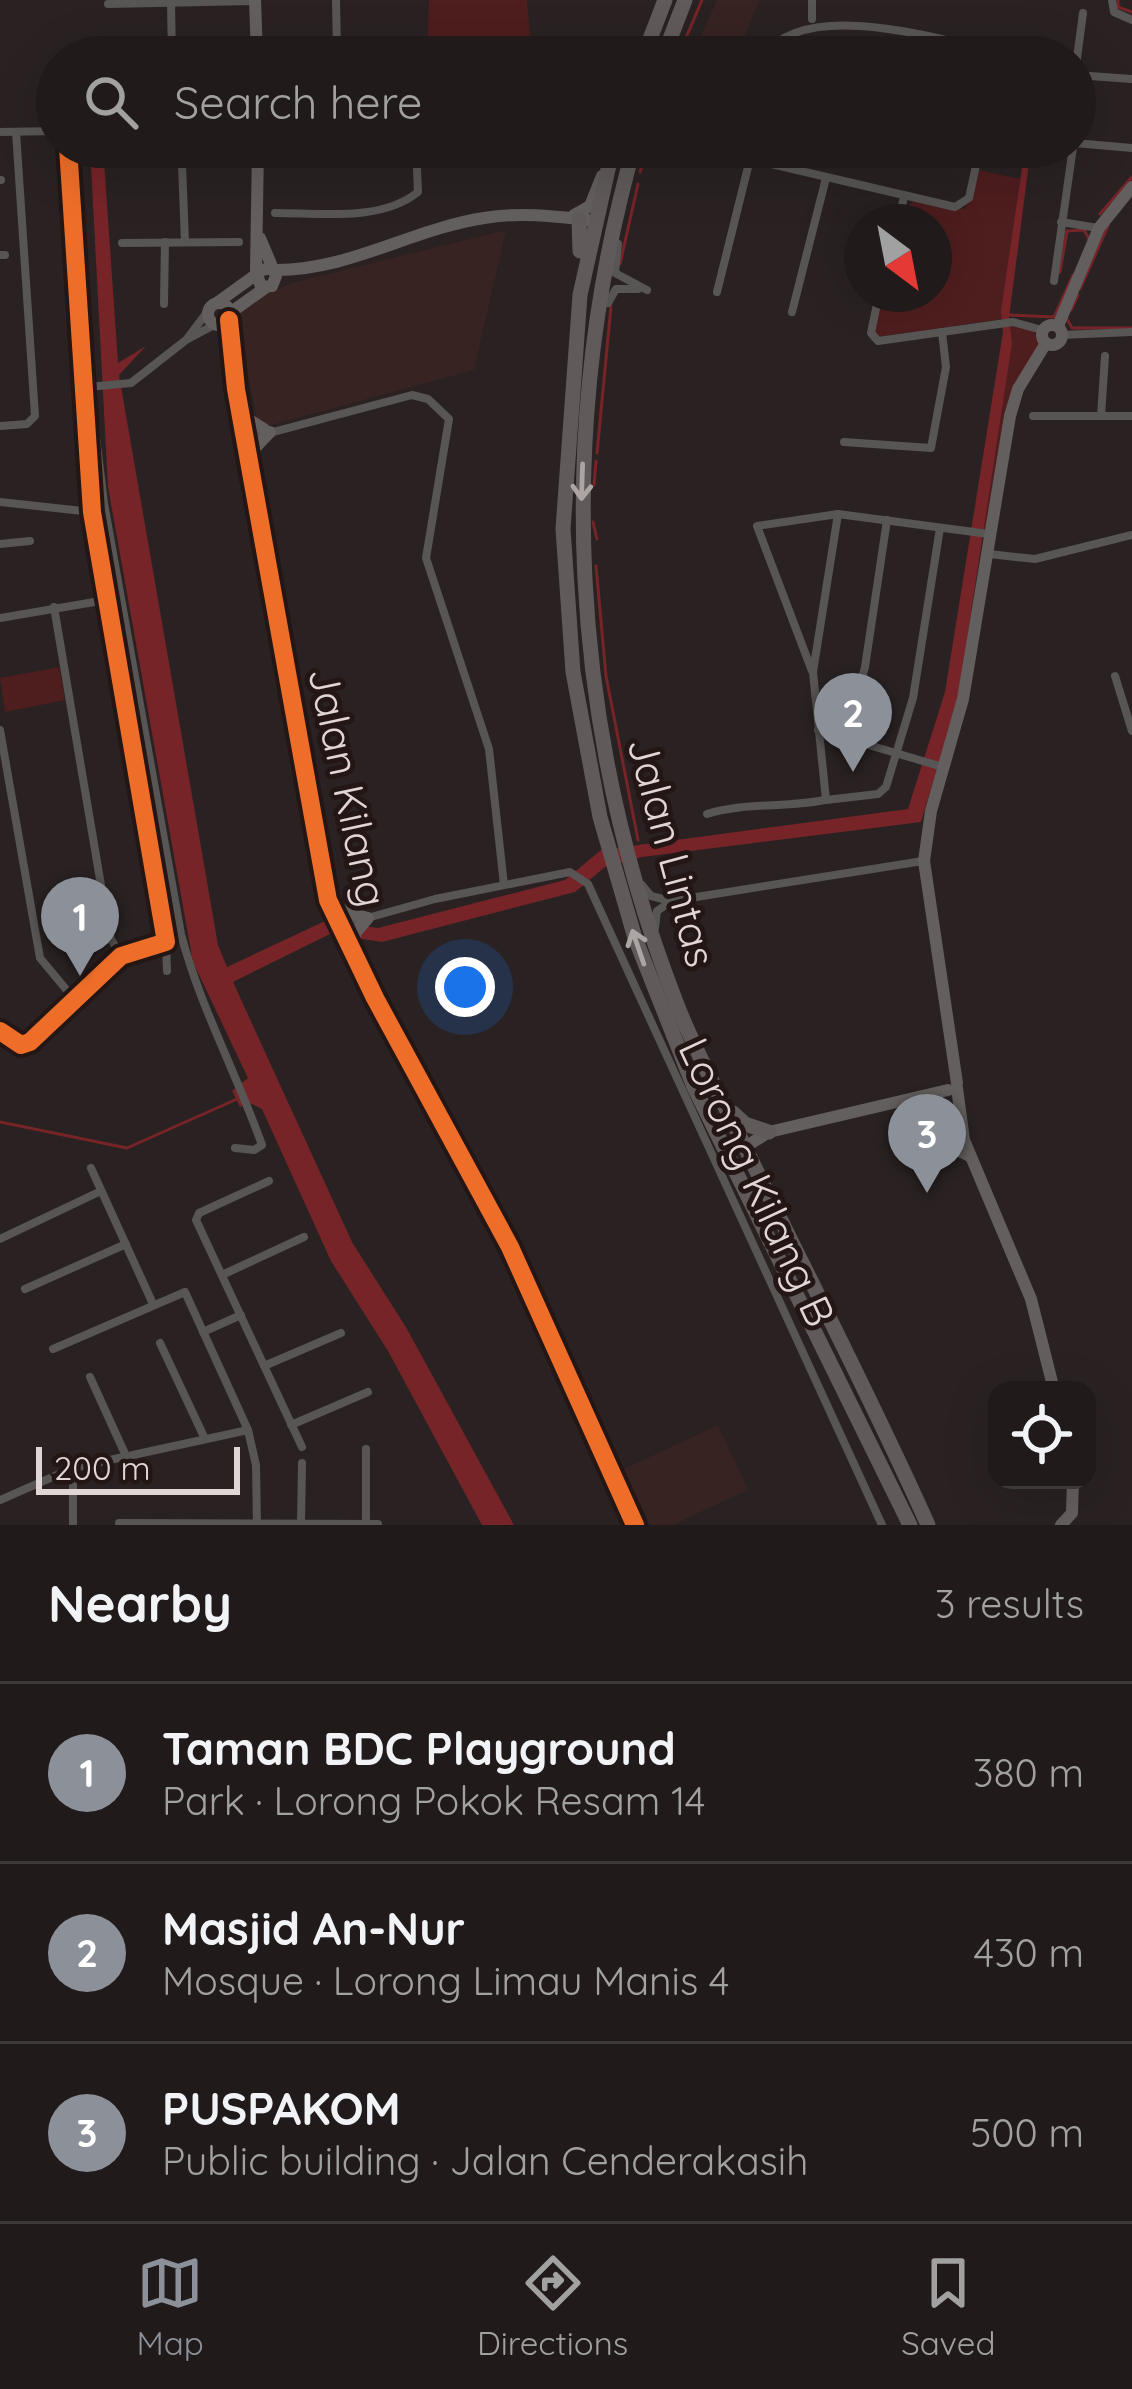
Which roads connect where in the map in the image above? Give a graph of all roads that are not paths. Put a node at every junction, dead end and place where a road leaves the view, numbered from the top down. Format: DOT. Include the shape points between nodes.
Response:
graph roads {
  1 [pos="336,0"];
  2 [pos="665,0"];
  3 [pos="685,0"];
  4 [pos="812,0"];
  5 [pos="1112,0"];
  6 [pos="255,1"];
  7 [pos="171,3"];
  8 [pos="108,4"];
  9 [pos="1083,13"];
  10 [pos="812,19"];
  11 [pos="1132,20"];
  12 [pos="172,36"];
  13 [pos="256,36"];
  14 [pos="337,36"];
  15 [pos="652,36"];
  16 [pos="671,36"];
  17 [pos="778,36"];
  18 [pos="928,36"];
  19 [pos="1080,36"];
  20 [pos="1096,76"];
  21 [pos="1132,79"];
  22 [pos="0,132"];
  23 [pos="16,132"];
  24 [pos="36,132"];
  25 [pos="1096,145"];
  26 [pos="1132,148"];
  27 [pos="69,168"];
  28 [pos="182,168"];
  29 [pos="258,168"];
  30 [pos="417,168"];
  31 [pos="606,168"];
  32 [pos="624,168"];
  33 [pos="626,168"];
  34 [pos="748,168"];
  35 [pos="786,168"];
  36 [pos="975,168"];
  37 [pos="1070,168"];
  38 [pos="605,171"];
  39 [pos="826,178"];
  40 [pos="1132,187"];
  41 [pos="904,197"];
  42 [pos="902,204"];
  43 [pos="442,210"];
  44 [pos="274,213"];
  45 [pos="616,214"];
  46 [pos="481,218"];
  47 [pos="581,218"];
  48 [pos="1061,222"];
  49 [pos="1099,228"];
  50 [pos="165,242"];
  51 [pos="185,242"];
  52 [pos="239,242"];
  53 [pos="122,243"];
  54 [pos="266,276"];
  55 [pos="1054,280"];
  56 [pos="601,282"];
  57 [pos="647,290"];
  58 [pos="717,292"];
  59 [pos="164,304"];
  60 [pos="213,307"];
  61 [pos="792,312"];
  62 [pos="875,312"];
  63 [pos="223,321"];
  64 [pos="1060,330"];
  65 [pos="942,332"];
  66 [pos="1132,332"];
  67 [pos="1044,337"];
  68 [pos="186,340"];
  69 [pos="591,350"];
  70 [pos="1105,356"];
  71 [pos="85,387"];
  72 [pos="240,414"];
  73 [pos="1034,416"];
  74 [pos="1100,416"];
  75 [pos="1132,416"];
  76 [pos="0,427"];
  77 [pos="267,430"];
  78 [pos="566,436"];
  79 [pos="247,442"];
  80 [pos="844,442"];
  81 [pos="0,502"];
  82 [pos="92,512"];
  83 [pos="838,514"];
  84 [pos="887,520"];
  85 [pos="940,528"];
  86 [pos="986,534"];
  87 [pos="1132,535"];
  88 [pos="30,541"];
  89 [pos="0,544"];
  90 [pos="988,554"];
  91 [pos="106,600"];
  92 [pos="54,608"];
  93 [pos="0,618"];
  94 [pos="813,672"];
  95 [pos="1114,676"];
  96 [pos="0,730"];
  97 [pos="818,730"];
  98 [pos="1132,731"];
  99 [pos="845,738"];
  100 [pos="896,753"];
  101 [pos="940,766"];
  102 [pos="826,800"];
  103 [pos="707,814"];
  104 [pos="924,861"];
  105 [pos="631,862"];
  106 [pos="899,868"];
  107 [pos="927,881"];
  108 [pos="504,885"];
  109 [pos="328,900"];
  110 [pos="671,902"];
  111 [pos="368,918"];
  112 [pos="339,926"];
  113 [pos="654,937"];
  114 [pos="166,942"];
  115 [pos="351,952"];
  116 [pos="121,956"];
  117 [pos="167,971"];
  118 [pos="75,1000"];
  119 [pos="0,1031"];
  120 [pos="693,1042"];
  121 [pos="951,1086"];
  122 [pos="694,1087"];
  123 [pos="723,1102"];
  124 [pos="769,1132"];
  125 [pos="745,1147"];
  126 [pos="235,1148"];
  127 [pos="91,1168"];
  128 [pos="736,1169"];
  129 [pos="269,1180"];
  130 [pos="101,1191"];
  131 [pos="304,1237"];
  132 [pos="0,1238"];
  133 [pos="126,1244"];
  134 [pos="222,1275"];
  135 [pos="25,1289"];
  136 [pos="818,1296"];
  137 [pos="153,1304"];
  138 [pos="809,1313"];
  139 [pos="241,1315"];
  140 [pos="203,1332"];
  141 [pos="340,1333"];
  142 [pos="160,1343"];
  143 [pos="53,1349"];
  144 [pos="264,1366"];
  145 [pos="90,1377"];
  146 [pos="1052,1381"];
  147 [pos="368,1392"];
  148 [pos="292,1425"];
  149 [pos="248,1430"];
  150 [pos="205,1439"];
  151 [pos="302,1447"];
  152 [pos="366,1449"];
  153 [pos="126,1456"];
  154 [pos="302,1463"];
  155 [pos="74,1468"];
  156 [pos="1072,1489"];
  157 [pos="0,1500"];
  158 [pos="923,1522"];
  159 [pos="119,1523"];
  160 [pos="1066,1523"];
  161 [pos="257,1524"];
  162 [pos="302,1524"];
  163 [pos="366,1524"];
  164 [pos="378,1524"];
  165 [pos="73,1525"];
  166 [pos="635,1525"];
  167 [pos="882,1525"];
  1 -- 14 [label="street"];
  2 -- 15 [label="highway"];
  3 -- 16 [label="highway"];
  4 -- 10 [label="street"];
  5 -- 11 [label="street" via="1114,12"];
  6 -- 7 [label="street"];
  6 -- 13 [label="street"];
  7 -- 8 [label="street"];
  7 -- 12 [label="street"];
  9 -- 19 [label="street"];
  10 -- 17 [label="street"];
  10 -- 18 [label="street" via="835,14"];
  20 -- 21 [label="street"];
  22 -- 23 [label="street"];
  23 -- 24 [label="street"];
  23 -- 76 [label="street" via="35,416"];
  25 -- 26 [label="street"];
  27 -- 71 [label="street"];
  28 -- 51 [label="street"];
  29 -- 54 [label="street"];
  30 -- 44 [label="street" via="418,192 404,202 348,213"];
  31 -- 38 [label="highway"];
  32 -- 47 [label="highway" via="609,218"];
  33 -- 45 [label="highway, Jalan Lintas"];
  34 -- 58 [label="street"];
  35 -- 39 [label="street"];
  36 -- 41 [label="street" via="969,198 956,207"];
  37 -- 48 [label="street"];
  38 -- 47 [label="highway"];
  38 -- 47 [label="street"];
  39 -- 41 [label="street"];
  39 -- 61 [label="street"];
  40 -- 49 [label="street"];
  41 -- 42 [label="street"];
  43 -- 46 [label="street" via="448,220"];
  45 -- 56 [label="highway, Jalan Lintas"];
  45 -- 57 [label="street" via="615,274"];
  46 -- 47 [label="street"];
  46 -- 54 [label="street"];
  47 -- 78 [label="highway, Jalan Lintas"];
  48 -- 49 [label="street"];
  48 -- 55 [label="street"];
  49 -- 64 [label="street"];
  50 -- 51 [label="street"];
  50 -- 53 [label="street"];
  50 -- 59 [label="street"];
  51 -- 52 [label="street"];
  54 -- 60 [label="street"];
  54 -- 63 [label="street"];
  56 -- 69 [label="highway, Jalan Lintas"];
  56 -- 69 [label="street" via="638,289 612,291"];
  56 -- 78 [label="highway" via="588,294"];
  60 -- 63 [label="street"];
  60 -- 63 [label="street"];
  60 -- 68 [label="street"];
  62 -- 65 [label="street" via="874,340"];
  63 -- 68 [label="street"];
  63 -- 72 [label="street, Jalan Kilang"];
  64 -- 66 [label="street"];
  64 -- 67 [label="street"];
  65 -- 67 [label="street" via="1013,322"];
  65 -- 80 [label="street" via="946,367 931,448"];
  67 -- 86 [label="street" via="1013,401"];
  68 -- 71 [label="street" via="124,385"];
  69 -- 105 [label="highway, Jalan Lintas, one-way" via="581,567 598,712"];
  70 -- 74 [label="street"];
  71 -- 82 [label="street"];
  71 -- 126 [label="street" via="181,934 261,1148"];
  72 -- 77 [label="street"];
  72 -- 79 [label="street, Jalan Kilang"];
  73 -- 74 [label="street"];
  74 -- 75 [label="street"];
  77 -- 79 [label="street"];
  77 -- 79 [label="street"];
  77 -- 108 [label="street" via="418,395 442,410 450,431 426,558 489,749"];
  122 -- 78 [label="highway, Jalan Lintas, one-way" via="635,938 581,725 563,529"];
  79 -- 109 [label="street, Jalan Kilang"];
  81 -- 82 [label="street"];
  82 -- 91 [label="street"];
  83 -- 84 [label="street"];
  83 -- 94 [label="street"];
  83 -- 94 [label="street" via="758,526"];
  84 -- 85 [label="street"];
  84 -- 99 [label="street" via="871,636"];
  85 -- 86 [label="street"];
  85 -- 100 [label="street" via="913,698"];
  86 -- 90 [label="street"];
  87 -- 90 [label="street" via="1035,559"];
  88 -- 89 [label="street"];
  90 -- 101 [label="street" via="962,699"];
  91 -- 92 [label="street"];
  91 -- 114 [label="street"];
  92 -- 93 [label="street"];
  92 -- 116 [label="street" via="111,940"];
  94 -- 97 [label="street"];
  95 -- 98 [label="street"];
  96 -- 118 [label="street" via="40,958"];
  97 -- 99 [label="street"];
  97 -- 102 [label="street"];
  99 -- 100 [label="street"];
  100 -- 101 [label="street"];
  100 -- 102 [label="street" via="883,791"];
  101 -- 104 [label="street"];
  102 -- 103 [label="street"];
  104 -- 106 [label="street"];
  104 -- 107 [label="street"];
  105 -- 110 [label="street" via="649,894"];
  105 -- 113 [label="highway, Jalan Lintas"];
  106 -- 107 [label="street"];
  106 -- 110 [label="street"];
  107 -- 121 [label="street"];
  108 -- 111 [label="street"];
  108 -- 167 [label="street, Lorong Kilang B" via="570,872 589,884"];
  109 -- 111 [label="street"];
  109 -- 112 [label="street, Jalan Kilang"];
  110 -- 113 [label="street" via="657,911"];
  111 -- 112 [label="street"];
  111 -- 115 [label="street"];
  112 -- 115 [label="street, Jalan Kilang"];
  113 -- 120 [label="highway, Jalan Lintas"];
  114 -- 116 [label="street"];
  114 -- 117 [label="street"];
  115 -- 166 [label="street, Jalan Kilang" via="510,1247"];
  116 -- 118 [label="street"];
  118 -- 119 [label="street" via="21,1045"];
  120 -- 122 [label="highway" via="700,1076"];
  120 -- 123 [label="highway, Jalan Lintas"];
  121 -- 124 [label="street"];
  121 -- 146 [label="street" via="960,1123 949,1146 970,1156 1031,1299"];
  122 -- 128 [label="highway, Jalan Lintas"];
  123 -- 124 [label="highway" via="745,1124"];
  123 -- 125 [label="highway, Jalan Lintas"];
  124 -- 125 [label="street"];
  125 -- 128 [label="highway"];
  125 -- 136 [label="highway, Jalan Lintas"];
  127 -- 130 [label="street"];
  128 -- 138 [label="highway, Jalan Lintas"];
  129 -- 134 [label="street" via="197,1217"];
  130 -- 132 [label="street"];
  130 -- 133 [label="street"];
  131 -- 134 [label="street"];
  133 -- 135 [label="street"];
  133 -- 137 [label="street"];
  134 -- 139 [label="street"];
  136 -- 138 [label="highway"];
  136 -- 158 [label="highway, Jalan Lintas" via="832,1302"];
  137 -- 140 [label="street" via="182,1290"];
  137 -- 143 [label="street"];
  138 -- 158 [label="highway, Jalan Lintas"];
  139 -- 140 [label="street"];
  139 -- 144 [label="street"];
  140 -- 149 [label="street"];
  141 -- 144 [label="street"];
  142 -- 150 [label="street"];
  144 -- 148 [label="street"];
  145 -- 153 [label="street"];
  147 -- 148 [label="street"];
  148 -- 151 [label="street"];
  149 -- 150 [label="street"];
  149 -- 161 [label="street"];
  150 -- 153 [label="street"];
  152 -- 163 [label="street"];
  153 -- 155 [label="street"];
  154 -- 162 [label="street"];
  155 -- 157 [label="street"];
  155 -- 165 [label="street"];
  156 -- 160 [label="street"];
  159 -- 161 [label="street"];
  161 -- 162 [label="street"];
  162 -- 163 [label="street"];
  163 -- 164 [label="street"];
}
